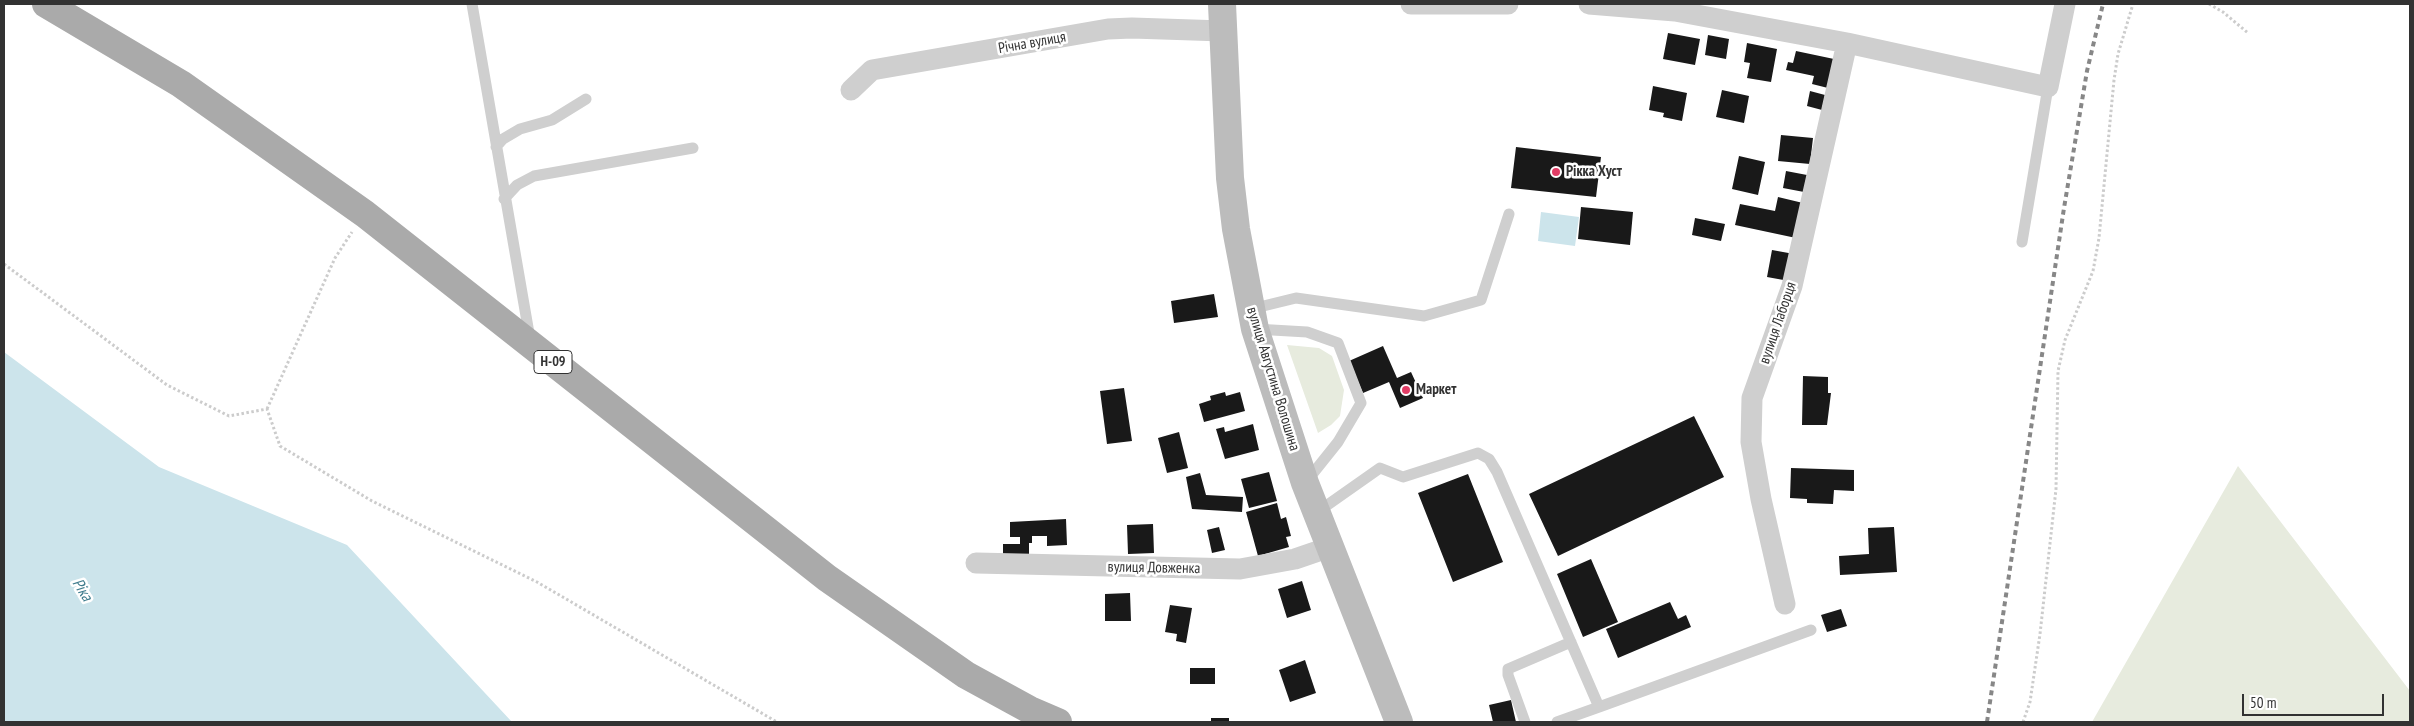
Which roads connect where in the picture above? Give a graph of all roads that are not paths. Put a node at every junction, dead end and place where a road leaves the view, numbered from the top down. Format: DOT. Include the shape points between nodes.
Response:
graph roads {
  1 [pos="46,4"];
  2 [pos="472,4"];
  3 [pos="1222,4"];
  4 [pos="1411,4"];
  5 [pos="1508,4"];
  6 [pos="1590,4"];
  7 [pos="2065,4"];
  8 [pos="1223,31"];
  9 [pos="1847,42"];
  10 [pos="2048,87"];
  11 [pos="851,90"];
  12 [pos="586,99"];
  13 [pos="496,147"];
  14 [pos="693,148"];
  15 [pos="504,199"];
  16 [pos="1509,214"];
  17 [pos="2022,242"];
  18 [pos="1253,319"];
  19 [pos="531,346"];
  20 [pos="1305,483"];
  21 [pos="1316,513"];
  22 [pos="1330,547"];
  23 [pos="976,563"];
  24 [pos="1784,604"];
  25 [pos="1811,630"];
  26 [pos="1571,642"];
  27 [pos="1599,707"];
  28 [pos="1394,717"];
  29 [pos="1058,722"];
  30 [pos="1525,722"];
  31 [pos="1557,722"];
  1 -- 19 [label="main road, Н-09" via="181,84 365,214"];
  2 -- 13 [label="lane"];
  3 -- 8 [label="main road, вулиця Августина Волошина"];
  4 -- 5 [label="street"];
  6 -- 9 [label="street" via="1675,11"];
  7 -- 10 [label="street"];
  8 -- 11 [label="street, Річна вулиця" via="1108,30 872,70"];
  8 -- 18 [label="main road, вулиця Августина Волошина" via="1230,178"];
  9 -- 10 [label="street"];
  9 -- 24 [label="street, вулиця Лаборця" via="1792,286 1752,398 1752,442"];
  10 -- 17 [label="lane"];
  12 -- 13 [label="lane" via="552,120 520,129"];
  13 -- 15 [label="lane"];
  14 -- 15 [label="lane" via="534,176 517,185"];
  15 -- 19 [label="lane"];
  16 -- 18 [label="lane" via="1481,300 1424,316 1296,298"];
  18 -- 20 [label="main road, вулиця Августина Волошина"];
  18 -- 20 [label="lane" via="1338,343 1362,403 1338,442"];
  19 -- 29 [label="main road, Н-09" via="826,578 966,674"];
  20 -- 21 [label="main road, вулиця Августина Волошина"];
  21 -- 22 [label="main road, вулиця Августина Волошина"];
  21 -- 26 [label="lane" via="1380,468 1403,477 1478,453 1488,459 1497,472"];
  22 -- 23 [label="street, вулиця Довженка" via="1295,559 1240,569"];
  22 -- 28 [label="main road, вулиця Августина Волошина"];
  25 -- 27 [label="lane"];
  26 -- 27 [label="lane"];
  26 -- 30 [label="lane" via="1508,669"];
  27 -- 31 [label="lane"];
}
